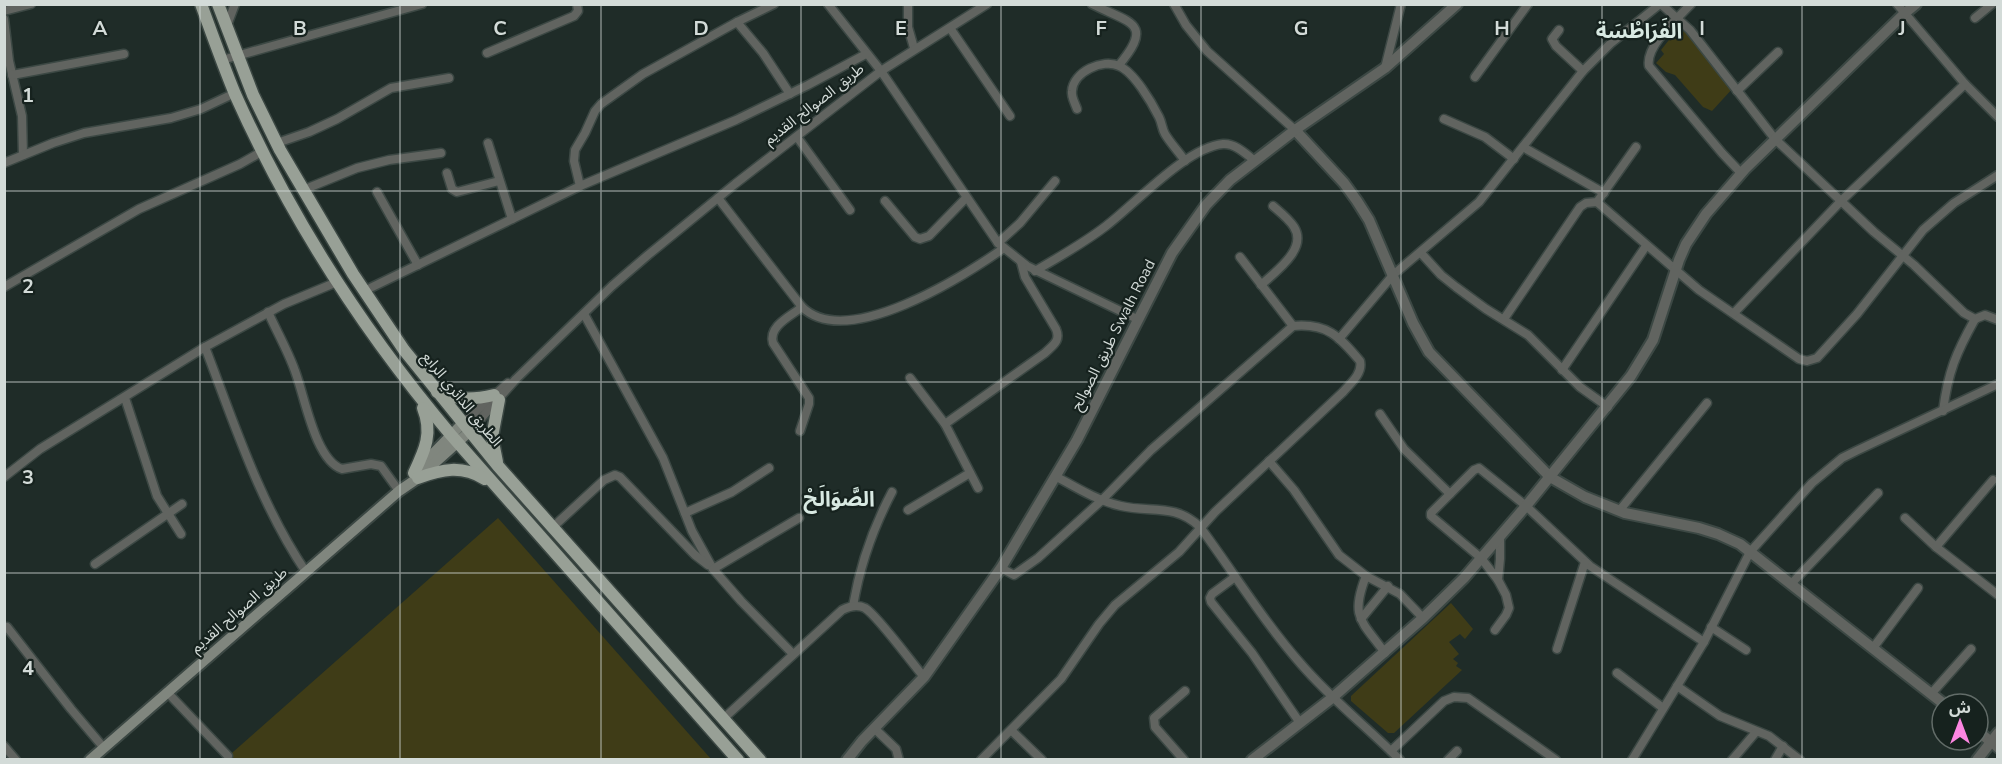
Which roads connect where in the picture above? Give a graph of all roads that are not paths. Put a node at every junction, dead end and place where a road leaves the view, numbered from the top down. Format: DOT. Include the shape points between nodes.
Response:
graph roads {
  1 [pos="32,4"];
  2 [pos="201,4"];
  3 [pos="218,4"];
  4 [pos="235,4"];
  5 [pos="422,4"];
  6 [pos="577,4"];
  7 [pos="774,4"];
  8 [pos="828,4"];
  9 [pos="908,4"];
  10 [pos="987,4"];
  11 [pos="1092,4"];
  12 [pos="1174,4"];
  13 [pos="1401,4"];
  14 [pos="1457,4"];
  15 [pos="1528,4"];
  16 [pos="1660,4"];
  17 [pos="1691,4"];
  18 [pos="1916,4"];
  19 [pos="1992,4"];
  20 [pos="1901,9"];
  21 [pos="4,11"];
  22 [pos="1974,18"];
  23 [pos="4,19"];
  24 [pos="1678,19"];
  25 [pos="737,22"];
  26 [pos="226,28"];
  27 [pos="950,28"];
  28 [pos="1559,30"];
  29 [pos="5,41"];
  30 [pos="914,48"];
  31 [pos="1778,52"];
  32 [pos="488,53"];
  33 [pos="124,54"];
  34 [pos="866,54"];
  35 [pos="237,56"];
  36 [pos="222,60"];
  37 [pos="1119,65"];
  38 [pos="1385,68"];
  39 [pos="881,71"];
  40 [pos="1583,71"];
  41 [pos="12,75"];
  42 [pos="1475,77"];
  43 [pos="449,78"];
  44 [pos="1965,84"];
  45 [pos="1737,91"];
  46 [pos="235,93"];
  47 [pos="790,94"];
  48 [pos="1077,109"];
  49 [pos="1010,116"];
  50 [pos="1998,117"];
  51 [pos="1444,118"];
  52 [pos="1295,130"];
  53 [pos="797,137"];
  54 [pos="1775,139"];
  55 [pos="277,143"];
  56 [pos="488,143"];
  57 [pos="1523,147"];
  58 [pos="1636,147"];
  59 [pos="263,151"];
  60 [pos="441,153"];
  61 [pos="23,155"];
  62 [pos="1514,159"];
  63 [pos="1185,161"];
  64 [pos="1255,161"];
  65 [pos="4,163"];
  66 [pos="447,173"];
  67 [pos="1742,173"];
  68 [pos="1998,175"];
  69 [pos="499,181"];
  70 [pos="1055,181"];
  71 [pos="580,186"];
  72 [pos="303,190"];
  73 [pos="377,192"];
  74 [pos="1604,192"];
  75 [pos="718,198"];
  76 [pos="966,198"];
  77 [pos="885,201"];
  78 [pos="1841,201"];
  79 [pos="1597,202"];
  80 [pos="1273,206"];
  81 [pos="850,210"];
  82 [pos="513,219"];
  83 [pos="1001,246"];
  84 [pos="1646,246"];
  85 [pos="1421,253"];
  86 [pos="1902,255"];
  87 [pos="1240,258"];
  88 [pos="1020,262"];
  89 [pos="418,266"];
  90 [pos="1674,270"];
  91 [pos="1035,271"];
  92 [pos="1393,275"];
  93 [pos="336,282"];
  94 [pos="1261,285"];
  95 [pos="4,286"];
  96 [pos="364,291"];
  97 [pos="802,307"];
  98 [pos="268,312"];
  99 [pos="1734,313"];
  100 [pos="584,314"];
  101 [pos="1137,319"];
  102 [pos="1504,319"];
  103 [pos="1975,319"];
  104 [pos="1998,320"];
  105 [pos="1293,326"];
  106 [pos="1339,339"];
  107 [pos="205,347"];
  108 [pos="1562,370"];
  109 [pos="910,378"];
  110 [pos="1998,384"];
  111 [pos="435,391"];
  112 [pos="417,395"];
  113 [pos="125,398"];
  114 [pos="496,398"];
  115 [pos="1707,403"];
  116 [pos="1608,407"];
  117 [pos="1943,411"];
  118 [pos="1380,414"];
  119 [pos="945,424"];
  120 [pos="465,428"];
  121 [pos="800,431"];
  122 [pos="454,439"];
  123 [pos="1269,461"];
  124 [pos="498,466"];
  125 [pos="769,468"];
  126 [pos="970,473"];
  127 [pos="4,477"];
  128 [pos="1057,477"];
  129 [pos="1550,477"];
  130 [pos="413,478"];
  131 [pos="1993,480"];
  132 [pos="493,484"];
  133 [pos="978,488"];
  134 [pos="399,491"];
  135 [pos="892,492"];
  136 [pos="1878,493"];
  137 [pos="1450,494"];
  138 [pos="1102,500"];
  139 [pos="183,504"];
  140 [pos="1526,506"];
  141 [pos="908,510"];
  142 [pos="1619,511"];
  143 [pos="685,513"];
  144 [pos="167,514"];
  145 [pos="799,518"];
  146 [pos="1905,518"];
  147 [pos="553,527"];
  148 [pos="1200,527"];
  149 [pos="181,534"];
  150 [pos="1500,537"];
  151 [pos="1936,547"];
  152 [pos="1749,552"];
  153 [pos="1481,558"];
  154 [pos="1585,562"];
  155 [pos="95,564"];
  156 [pos="1001,568"];
  157 [pos="713,569"];
  158 [pos="306,572"];
  159 [pos="1366,576"];
  160 [pos="1235,577"];
  161 [pos="1498,580"];
  162 [pos="1791,584"];
  163 [pos="1388,586"];
  164 [pos="1918,588"];
  165 [pos="1998,595"];
  166 [pos="853,606"];
  167 [pos="1423,618"];
  168 [pos="1361,619"];
  169 [pos="7,627"];
  170 [pos="1712,627"];
  171 [pos="1495,630"];
  172 [pos="1704,642"];
  173 [pos="1873,648"];
  174 [pos="1557,649"];
  175 [pos="1971,649"];
  176 [pos="1746,650"];
  177 [pos="1385,653"];
  178 [pos="793,654"];
  179 [pos="1617,673"];
  180 [pos="924,677"];
  181 [pos="1677,686"];
  182 [pos="1185,691"];
  183 [pos="167,692"];
  184 [pos="1933,692"];
  185 [pos="1930,693"];
  186 [pos="1332,699"];
  187 [pos="1663,708"];
  188 [pos="723,719"];
  189 [pos="1300,723"];
  190 [pos="874,728"];
  191 [pos="1012,731"];
  192 [pos="1756,732"];
  193 [pos="862,741"];
  194 [pos="1995,741"];
  195 [pos="4,746"];
  196 [pos="1783,746"];
  197 [pos="104,748"];
  198 [pos="1391,751"];
  199 [pos="1457,751"];
  200 [pos="228,756"];
  201 [pos="16,759"];
  202 [pos="90,759"];
  203 [pos="738,759"];
  204 [pos="760,759"];
  205 [pos="838,759"];
  206 [pos="847,759"];
  207 [pos="899,759"];
  208 [pos="981,759"];
  209 [pos="1042,759"];
  210 [pos="1184,759"];
  211 [pos="1252,759"];
  212 [pos="1400,759"];
  213 [pos="1449,759"];
  214 [pos="1556,759"];
  215 [pos="1632,759"];
  216 [pos="1732,759"];
  217 [pos="1775,759"];
  218 [pos="1800,759"];
  219 [pos="1977,759"];
  1 -- 21 [label="street"];
  2 -- 36 [label="main road, الطريق الدائري الرابع"];
  3 -- 26 [label="main road, الطريق الدائري الرابع"];
  4 -- 26 [label="street"];
  5 -- 35 [label="street"];
  6 -- 32 [label="street" via="574,16"];
  7 -- 25 [label="street"];
  8 -- 34 [label="street"];
  9 -- 30 [label="street" via="908,27"];
  10 -- 27 [label="street"];
  11 -- 37 [label="street" via="1135,26 1137,40"];
  12 -- 52 [label="street" via="1207,51"];
  13 -- 38 [label="street"];
  14 -- 38 [label="street, طريق الصوالح Swalh Road"];
  15 -- 42 [label="street"];
  16 -- 24 [label="street"];
  16 -- 40 [label="street"];
  17 -- 24 [label="street"];
  18 -- 20 [label="street"];
  19 -- 22 [label="street"];
  20 -- 44 [label="street"];
  20 -- 54 [label="street"];
  23 -- 29 [label="street"];
  24 -- 45 [label="street"];
  24 -- 67 [label="street" via="1659,38 1649,66"];
  25 -- 47 [label="street"];
  25 -- 71 [label="street" via="643,74 601,104 575,150"];
  26 -- 35 [label="main road, الطريق الدائري الرابع"];
  27 -- 30 [label="street"];
  27 -- 49 [label="street"];
  28 -- 40 [label="street" via="1552,39 1556,46"];
  29 -- 41 [label="street"];
  30 -- 39 [label="street"];
  31 -- 45 [label="street"];
  33 -- 41 [label="street"];
  34 -- 39 [label="street"];
  34 -- 47 [label="street"];
  35 -- 36 [label="street"];
  35 -- 55 [label="main road, الطريق الدائري الرابع"];
  36 -- 46 [label="main road, الطريق الدائري الرابع"];
  37 -- 48 [label="street" via="1097,64 1079,78 1071,93"];
  37 -- 63 [label="street" via="1149,99 1164,132"];
  38 -- 52 [label="street, طريق الصوالح Swalh Road"];
  39 -- 53 [label="street, طريق الصوالح القديم"];
  39 -- 76 [label="street, طريق الصوالح القديم"];
  40 -- 57 [label="street"];
  41 -- 61 [label="street" via="22,116"];
  43 -- 55 [label="street" via="391,88 322,126"];
  44 -- 50 [label="street"];
  44 -- 78 [label="street"];
  45 -- 54 [label="street"];
  46 -- 59 [label="main road, الطريق الدائري الرابع"];
  46 -- 61 [label="street" via="186,114 84,133"];
  47 -- 71 [label="street"];
  51 -- 62 [label="street" via="1485,137"];
  52 -- 64 [label="street, طريق الصوالح Swalh Road"];
  52 -- 92 [label="street" via="1358,201"];
  53 -- 75 [label="street, طريق الصوالح القديم"];
  53 -- 81 [label="street"];
  54 -- 67 [label="street"];
  54 -- 78 [label="street"];
  55 -- 72 [label="main road, الطريق الدائري الرابع"];
  56 -- 69 [label="street"];
  57 -- 62 [label="street"];
  57 -- 74 [label="street"];
  58 -- 74 [label="street"];
  59 -- 93 [label="main road, الطريق الدائري الرابع"];
  59 -- 95 [label="street" via="139,210"];
  60 -- 72 [label="street" via="357,168"];
  61 -- 65 [label="street"];
  62 -- 85 [label="street" via="1479,202"];
  63 -- 64 [label="street" via="1228,144"];
  63 -- 91 [label="street" via="1105,227"];
  64 -- 101 [label="street, طريق الصوالح Swalh Road" via="1230,180 1193,221"];
  66 -- 69 [label="street" via="452,189 457,192"];
  67 -- 90 [label="street" via="1698,226"];
  68 -- 86 [label="street" via="1954,203"];
  69 -- 82 [label="street"];
  70 -- 83 [label="street"];
  71 -- 82 [label="street"];
  72 -- 96 [label="main road, الطريق الدائري الرابع"];
  73 -- 89 [label="street"];
  74 -- 79 [label="street"];
  75 -- 97 [label="street"];
  75 -- 100 [label="street, طريق الصوالح القديم" via="629,270"];
  76 -- 77 [label="street" via="929,236 920,239"];
  76 -- 83 [label="street, طريق الصوالح القديم"];
  78 -- 86 [label="street"];
  78 -- 99 [label="street"];
  79 -- 84 [label="street"];
  79 -- 102 [label="street" via="1580,207"];
  80 -- 94 [label="street" via="1294,227 1297,244 1291,256"];
  82 -- 89 [label="street"];
  83 -- 88 [label="street, طريق الصوالح القديم"];
  83 -- 97 [label="street" via="956,280 898,307 838,320 815,317"];
  84 -- 90 [label="street"];
  84 -- 108 [label="street"];
  85 -- 92 [label="street"];
  85 -- 102 [label="street" via="1441,275"];
  86 -- 99 [label="street" via="1857,315 1813,360 1799,359"];
  86 -- 103 [label="street"];
  87 -- 94 [label="street"];
  88 -- 91 [label="street, طريق الصوالح القديم"];
  88 -- 119 [label="street" via="1056,329 1057,341"];
  89 -- 96 [label="street"];
  90 -- 99 [label="street"];
  90 -- 116 [label="street" via="1653,340"];
  91 -- 101 [label="street, طريق الصوالح القديم"];
  92 -- 106 [label="street"];
  92 -- 129 [label="street" via="1429,352"];
  93 -- 98 [label="street"];
  93 -- 112 [label="main road, الطريق الدائري الرابع"];
  94 -- 105 [label="street"];
  96 -- 111 [label="main road, الطريق الدائري الرابع"];
  97 -- 121 [label="street" via="774,329 772,335 773,343 809,398"];
  98 -- 107 [label="street"];
  98 -- 134 [label="street" via="295,371 318,441 330,462 342,469 379,465"];
  100 -- 114 [label="street, طريق الصوالح القديم"];
  100 -- 143 [label="street" via="663,459"];
  101 -- 128 [label="street, طريق الصوالح Swalh Road"];
  102 -- 108 [label="street" via="1528,335"];
  103 -- 104 [label="street" via="1985,315"];
  103 -- 117 [label="street" via="1955,356"];
  105 -- 106 [label="street" via="1325,328"];
  105 -- 138 [label="street" via="1151,450"];
  106 -- 123 [label="street" via="1360,361 1360,371"];
  107 -- 113 [label="street"];
  107 -- 158 [label="street" via="257,481"];
  108 -- 116 [label="street"];
  109 -- 119 [label="street"];
  110 -- 117 [label="street"];
  111 -- 114 [label="main road" via="453,398"];
  111 -- 120 [label="main road, الطريق الدائري الرابع"];
  112 -- 122 [label="main road, الطريق الدائري الرابع"];
  112 -- 130 [label="main road" via="429,430"];
  113 -- 127 [label="street" via="40,449"];
  113 -- 144 [label="street" via="149,474"];
  114 -- 120 [label="street, طريق الصوالح القديم"];
  114 -- 124 [label="main road" via="492,437"];
  115 -- 142 [label="street"];
  116 -- 129 [label="street"];
  117 -- 152 [label="street" via="1842,458 1812,483"];
  118 -- 137 [label="street" via="1404,449"];
  119 -- 126 [label="street"];
  120 -- 122 [label="main road, طريق الصوالح القديم"];
  120 -- 124 [label="main road, الطريق الدائري الرابع"];
  122 -- 130 [label="main road, طريق الصوالح القديم"];
  122 -- 132 [label="main road, الطريق الدائري الرابع"];
  123 -- 148 [label="street"];
  123 -- 159 [label="street" via="1294,489 1339,555"];
  124 -- 147 [label="main road, الطريق الدائري الرابع"];
  125 -- 143 [label="street" via="732,492"];
  126 -- 133 [label="street"];
  126 -- 141 [label="street"];
  128 -- 138 [label="street"];
  128 -- 156 [label="street, طريق الصوالح Swalh Road"];
  129 -- 140 [label="street"];
  129 -- 142 [label="street"];
  130 -- 132 [label="main road" via="464,469"];
  130 -- 134 [label="main road, طريق الصوالح القديم"];
  131 -- 151 [label="street"];
  132 -- 203 [label="main road, الطريق الدائري الرابع"];
  134 -- 158 [label="main road, طريق الصوالح القديم"];
  135 -- 166 [label="street" via="869,542"];
  136 -- 162 [label="street"];
  137 -- 140 [label="street" via="1479,468"];
  137 -- 153 [label="street" via="1431,516"];
  138 -- 148 [label="street" via="1176,512"];
  138 -- 156 [label="street" via="1014,575"];
  139 -- 144 [label="street"];
  140 -- 150 [label="street"];
  140 -- 154 [label="street"];
  142 -- 152 [label="street" via="1699,528 1740,544"];
  143 -- 157 [label="street"];
  144 -- 149 [label="street"];
  144 -- 155 [label="street"];
  145 -- 157 [label="street"];
  146 -- 151 [label="street"];
  147 -- 157 [label="street" via="604,480 615,475"];
  147 -- 188 [label="main road, الطريق الدائري الرابع"];
  148 -- 160 [label="street"];
  148 -- 191 [label="street" via="1179,552 1115,605 1061,679"];
  150 -- 153 [label="street"];
  150 -- 161 [label="street"];
  151 -- 165 [label="street"];
  152 -- 162 [label="street"];
  152 -- 170 [label="street"];
  153 -- 161 [label="street"];
  153 -- 167 [label="street"];
  154 -- 172 [label="street"];
  154 -- 174 [label="street"];
  156 -- 180 [label="street, طريق الصوالح Swalh Road"];
  157 -- 178 [label="street"];
  158 -- 183 [label="main road, طريق الصوالح القديم"];
  159 -- 163 [label="street"];
  159 -- 168 [label="street" via="1357,607"];
  160 -- 186 [label="street" via="1286,647"];
  160 -- 189 [label="street" via="1212,594 1211,602"];
  161 -- 171 [label="street" via="1509,608"];
  162 -- 173 [label="street"];
  163 -- 167 [label="street"];
  163 -- 168 [label="street"];
  164 -- 173 [label="street"];
  166 -- 178 [label="street" via="842,610"];
  166 -- 180 [label="street" via="871,613"];
  167 -- 177 [label="street"];
  168 -- 177 [label="street"];
  169 -- 197 [label="street"];
  170 -- 172 [label="street"];
  170 -- 176 [label="street"];
  172 -- 181 [label="street"];
  173 -- 185 [label="street"];
  175 -- 184 [label="street"];
  177 -- 186 [label="street"];
  178 -- 188 [label="street"];
  179 -- 187 [label="street"];
  180 -- 190 [label="street, طريق الصوالح Swalh Road"];
  181 -- 187 [label="street"];
  181 -- 192 [label="street" via="1720,716"];
  182 -- 210 [label="street" via="1153,721"];
  183 -- 197 [label="main road, طريق الصوالح القديم"];
  183 -- 200 [label="street"];
  186 -- 189 [label="street"];
  186 -- 198 [label="street"];
  187 -- 215 [label="street"];
  188 -- 204 [label="main road, الطريق الدائري الرابع"];
  189 -- 211 [label="street"];
  190 -- 193 [label="street, طريق الصوالح Swalh Road"];
  190 -- 207 [label="street" via="896,749"];
  191 -- 208 [label="street"];
  191 -- 209 [label="street"];
  192 -- 196 [label="street"];
  192 -- 216 [label="street"];
  193 -- 205 [label="street, طريق الصوالح Swalh Road"];
  193 -- 206 [label="street, طريق الصوالح Swalh Road"];
  194 -- 219 [label="street"];
  195 -- 201 [label="street"];
  196 -- 217 [label="street"];
  196 -- 218 [label="street"];
  197 -- 202 [label="main road, طريق الصوالح القديم"];
  198 -- 212 [label="street"];
  198 -- 214 [label="street" via="1444,701 1460,697 1468,698"];
  199 -- 213 [label="street"];
}
